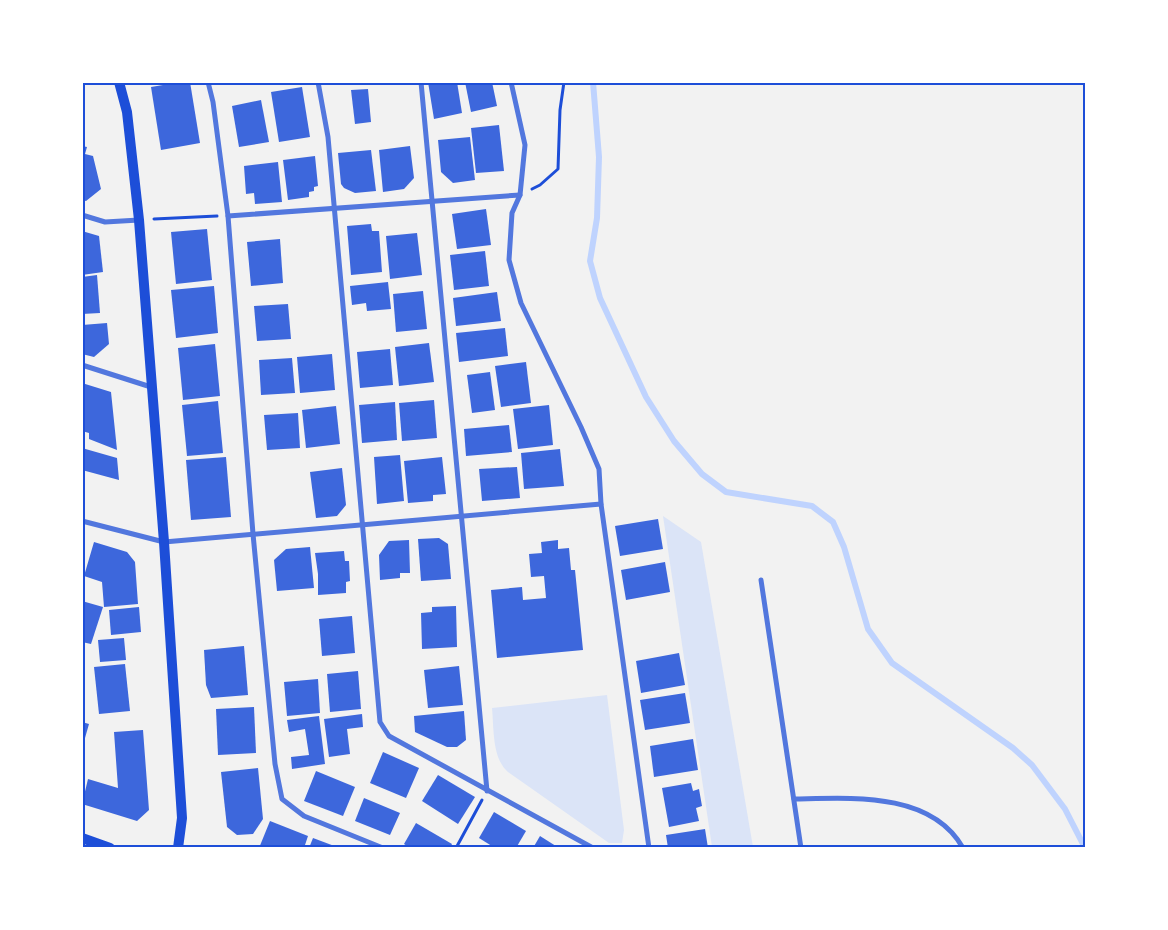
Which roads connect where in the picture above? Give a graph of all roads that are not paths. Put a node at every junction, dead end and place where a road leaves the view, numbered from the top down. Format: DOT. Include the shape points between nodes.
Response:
graph roads {
  1 [pos="119,82"];
  2 [pos="208,82"];
  3 [pos="318,82"];
  4 [pos="421,82"];
  5 [pos="511,82"];
  6 [pos="520,195"];
  7 [pos="434,201"];
  8 [pos="334,208"];
  9 [pos="82,215"];
  10 [pos="228,216"];
  11 [pos="139,220"];
  12 [pos="82,365"];
  13 [pos="151,387"];
  14 [pos="601,504"];
  15 [pos="462,516"];
  16 [pos="82,521"];
  17 [pos="363,525"];
  18 [pos="252,534"];
  19 [pos="164,542"];
  20 [pos="761,580"];
  21 [pos="487,791"];
  22 [pos="794,799"];
  23 [pos="82,838"];
  24 [pos="110,848"];
  25 [pos="178,848"];
  26 [pos="383,848"];
  27 [pos="593,848"];
  28 [pos="649,848"];
  29 [pos="801,848"];
  30 [pos="963,848"];
  1 -- 11 [label="main road" via="127,112"];
  2 -- 10 [label="street"];
  3 -- 8 [label="street" via="328,136"];
  4 -- 7 [label="street"];
  5 -- 6 [label="street" via="525,145"];
  6 -- 7 [label="street"];
  6 -- 14 [label="street" via="512,213 509,260 521,303 582,426 599,469"];
  7 -- 8 [label="street"];
  7 -- 15 [label="street"];
  8 -- 10 [label="street"];
  8 -- 17 [label="street"];
  9 -- 11 [label="street" via="105,222"];
  10 -- 18 [label="street"];
  11 -- 13 [label="main road"];
  12 -- 13 [label="street"];
  13 -- 19 [label="main road"];
  14 -- 15 [label="street"];
  14 -- 28 [label="street"];
  15 -- 17 [label="street"];
  15 -- 21 [label="street"];
  16 -- 19 [label="street"];
  17 -- 18 [label="street"];
  17 -- 21 [label="street" via="380,722 389,736"];
  18 -- 19 [label="street"];
  18 -- 26 [label="street" via="275,764 282,798 304,816"];
  19 -- 25 [label="main road" via="182,818"];
  20 -- 22 [label="street"];
  21 -- 27 [label="street"];
  22 -- 29 [label="street"];
  22 -- 30 [label="street" via="863,798 900,805 934,817 955,834"];
  23 -- 24 [label="main road"];
}
